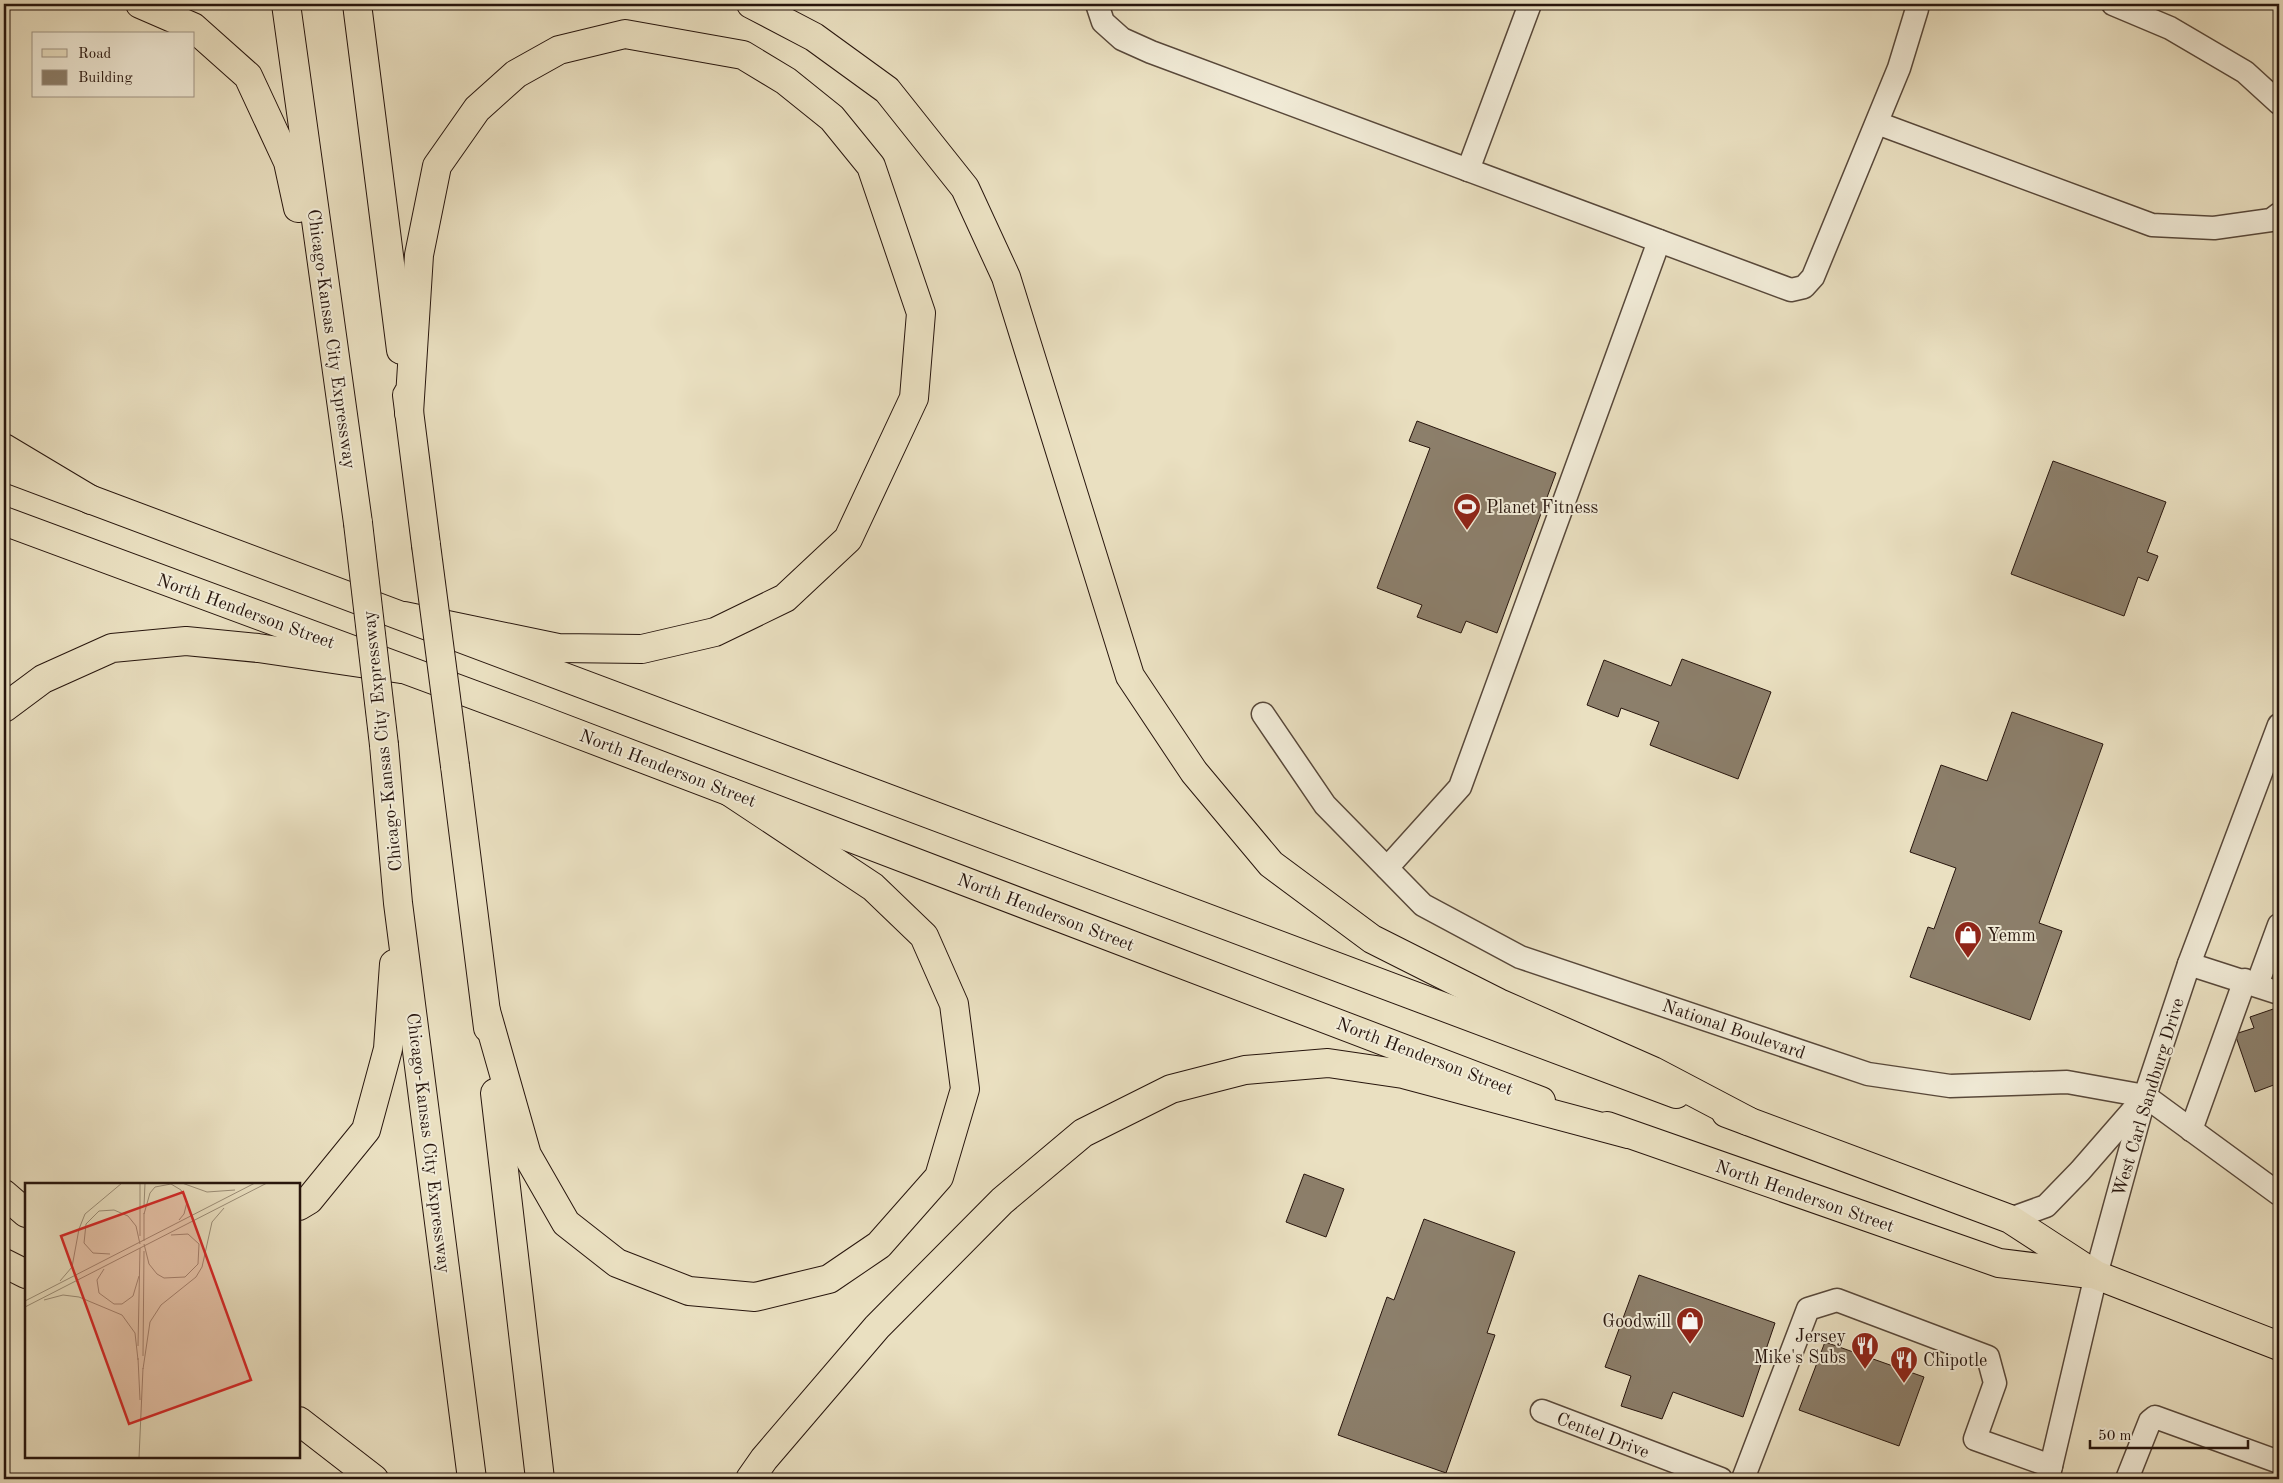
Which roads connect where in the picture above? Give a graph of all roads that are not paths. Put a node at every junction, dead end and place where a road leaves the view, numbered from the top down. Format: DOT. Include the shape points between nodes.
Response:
graph roads {
  1 [pos="140,4"];
  2 [pos="286,4"];
  3 [pos="357,4"];
  4 [pos="751,4"];
  5 [pos="1097,4"];
  6 [pos="1530,4"];
  7 [pos="1915,4"];
  8 [pos="2114,4"];
  9 [pos="2279,103"];
  10 [pos="1877,123"];
  11 [pos="1468,170"];
  12 [pos="2279,214"];
  13 [pos="1659,241"];
  14 [pos="339,393"];
  15 [pos="410,412"];
  16 [pos="4,448"];
  17 [pos="4,467"];
  18 [pos="91,500"];
  19 [pos="4,520"];
  20 [pos="404,616"];
  21 [pos="401,669"];
  22 [pos="4,708"];
  23 [pos="1262,714"];
  24 [pos="2278,732"];
  25 [pos="730,792"];
  26 [pos="1387,868"];
  27 [pos="398,903"];
  28 [pos="2279,925"];
  29 [pos="2189,964"];
  30 [pos="2251,983"];
  31 [pos="2279,992"];
  32 [pos="486,1011"];
  33 [pos="2145,1096"];
  34 [pos="1748,1121"];
  35 [pos="2191,1130"];
  36 [pos="1628,1134"];
  37 [pos="4,1194"];
  38 [pos="2279,1194"];
  39 [pos="300,1205"];
  40 [pos="25,1212"];
  41 [pos="2010,1219"];
  42 [pos="4,1263"];
  43 [pos="25,1274"];
  44 [pos="2096,1275"];
  45 [pos="2279,1346"];
  46 [pos="1542,1411"];
  47 [pos="300,1422"];
  48 [pos="2279,1462"];
  49 [pos="2050,1473"];
  50 [pos="2133,1478"];
  51 [pos="374,1479"];
  52 [pos="472,1479"];
  53 [pos="540,1479"];
  54 [pos="750,1479"];
  55 [pos="1721,1479"];
  56 [pos="1743,1479"];
  1 -- 14 [label="main road" via="193,27 248,76 288,162"];
  2 -- 14 [label="main road, Chicago-Kansas City Expressway"];
  3 -- 15 [label="main road"];
  4 -- 34 [label="main road" via="814,37 887,90 965,188 1006,277 1130,676 1194,772 1271,864 1372,939 1499,1003 1653,1070"];
  5 -- 11 [label="street" via="1103,22 1122,39 1151,52"];
  6 -- 11 [label="street"];
  7 -- 10 [label="street" via="1918,10"];
  8 -- 9 [label="street" via="2170,28 2245,72"];
  10 -- 12 [label="street" via="2152,225 2214,228 2271,220"];
  10 -- 13 [label="street" via="1813,277 1804,287 1791,290"];
  11 -- 13 [label="street"];
  13 -- 26 [label="street" via="1460,787"];
  14 -- 27 [label="main road, Chicago-Kansas City Expressway, bridge" via="384,745"];
  15 -- 20 [label="main road" via="420,254 437,166 477,109 516,74 559,50 625,34 743,55 786,81 832,118 871,166 922,313 914,398 848,539 785,598 716,632 642,649 558,648"];
  15 -- 32 [label="main road, bridge"];
  16 -- 18 [label="main road"];
  17 -- 18 [label="main road"];
  18 -- 20 [label="main road, North Henderson Street"];
  19 -- 21 [label="main road, North Henderson Street"];
  20 -- 34 [label="main road, North Henderson Street"];
  21 -- 22 [label="main road" via="186,641 112,648 43,679"];
  21 -- 25 [label="main road, North Henderson Street"];
  23 -- 26 [label="street, National Boulevard" via="1325,805"];
  24 -- 29 [label="street, West Carl Sandburg Drive"];
  25 -- 32 [label="main road" via="873,887 924,936 954,1004 965,1090 939,1177 880,1246 829,1279 755,1297 689,1291 617,1263 566,1223 526,1156"];
  25 -- 36 [label="main road, North Henderson Street"];
  26 -- 33 [label="street, National Boulevard" via="1423,905 1520,957 1868,1074 1950,1086 2067,1082"];
  27 -- 39 [label="main road" via="388,1048 366,1130 309,1200"];
  27 -- 52 [label="main road, Chicago-Kansas City Expressway"];
  28 -- 30 [label="street"];
  29 -- 30 [label="street"];
  29 -- 33 [label="street, West Carl Sandburg Drive"];
  30 -- 31 [label="street"];
  30 -- 35 [label="street"];
  32 -- 53 [label="main road"];
  33 -- 35 [label="street, National Boulevard"];
  33 -- 41 [label="street" via="2046,1206"];
  33 -- 44 [label="street, West Carl Sandburg Drive"];
  34 -- 41 [label="main road, North Henderson Street"];
  35 -- 38 [label="street, National Boulevard"];
  36 -- 44 [label="main road, North Henderson Street" via="1999,1264"];
  36 -- 54 [label="main road" via="1403,1074 1328,1063 1245,1070 1171,1090 1083,1133 1002,1201 877,1327"];
  37 -- 40 [label="main road"];
  41 -- 44 [label="main road, North Henderson Street"];
  42 -- 43 [label="main road"];
  44 -- 45 [label="main road, North Henderson Street"];
  44 -- 49 [label="street, West Carl Sandburg Drive"];
  46 -- 55 [label="street, Centel Drive"];
  47 -- 51 [label="main road"];
  48 -- 50 [label="street" via="2155,1417 2150,1421"];
  49 -- 56 [label="street" via="1975,1439 1996,1383 1988,1357 1837,1300 1808,1309"];
}
